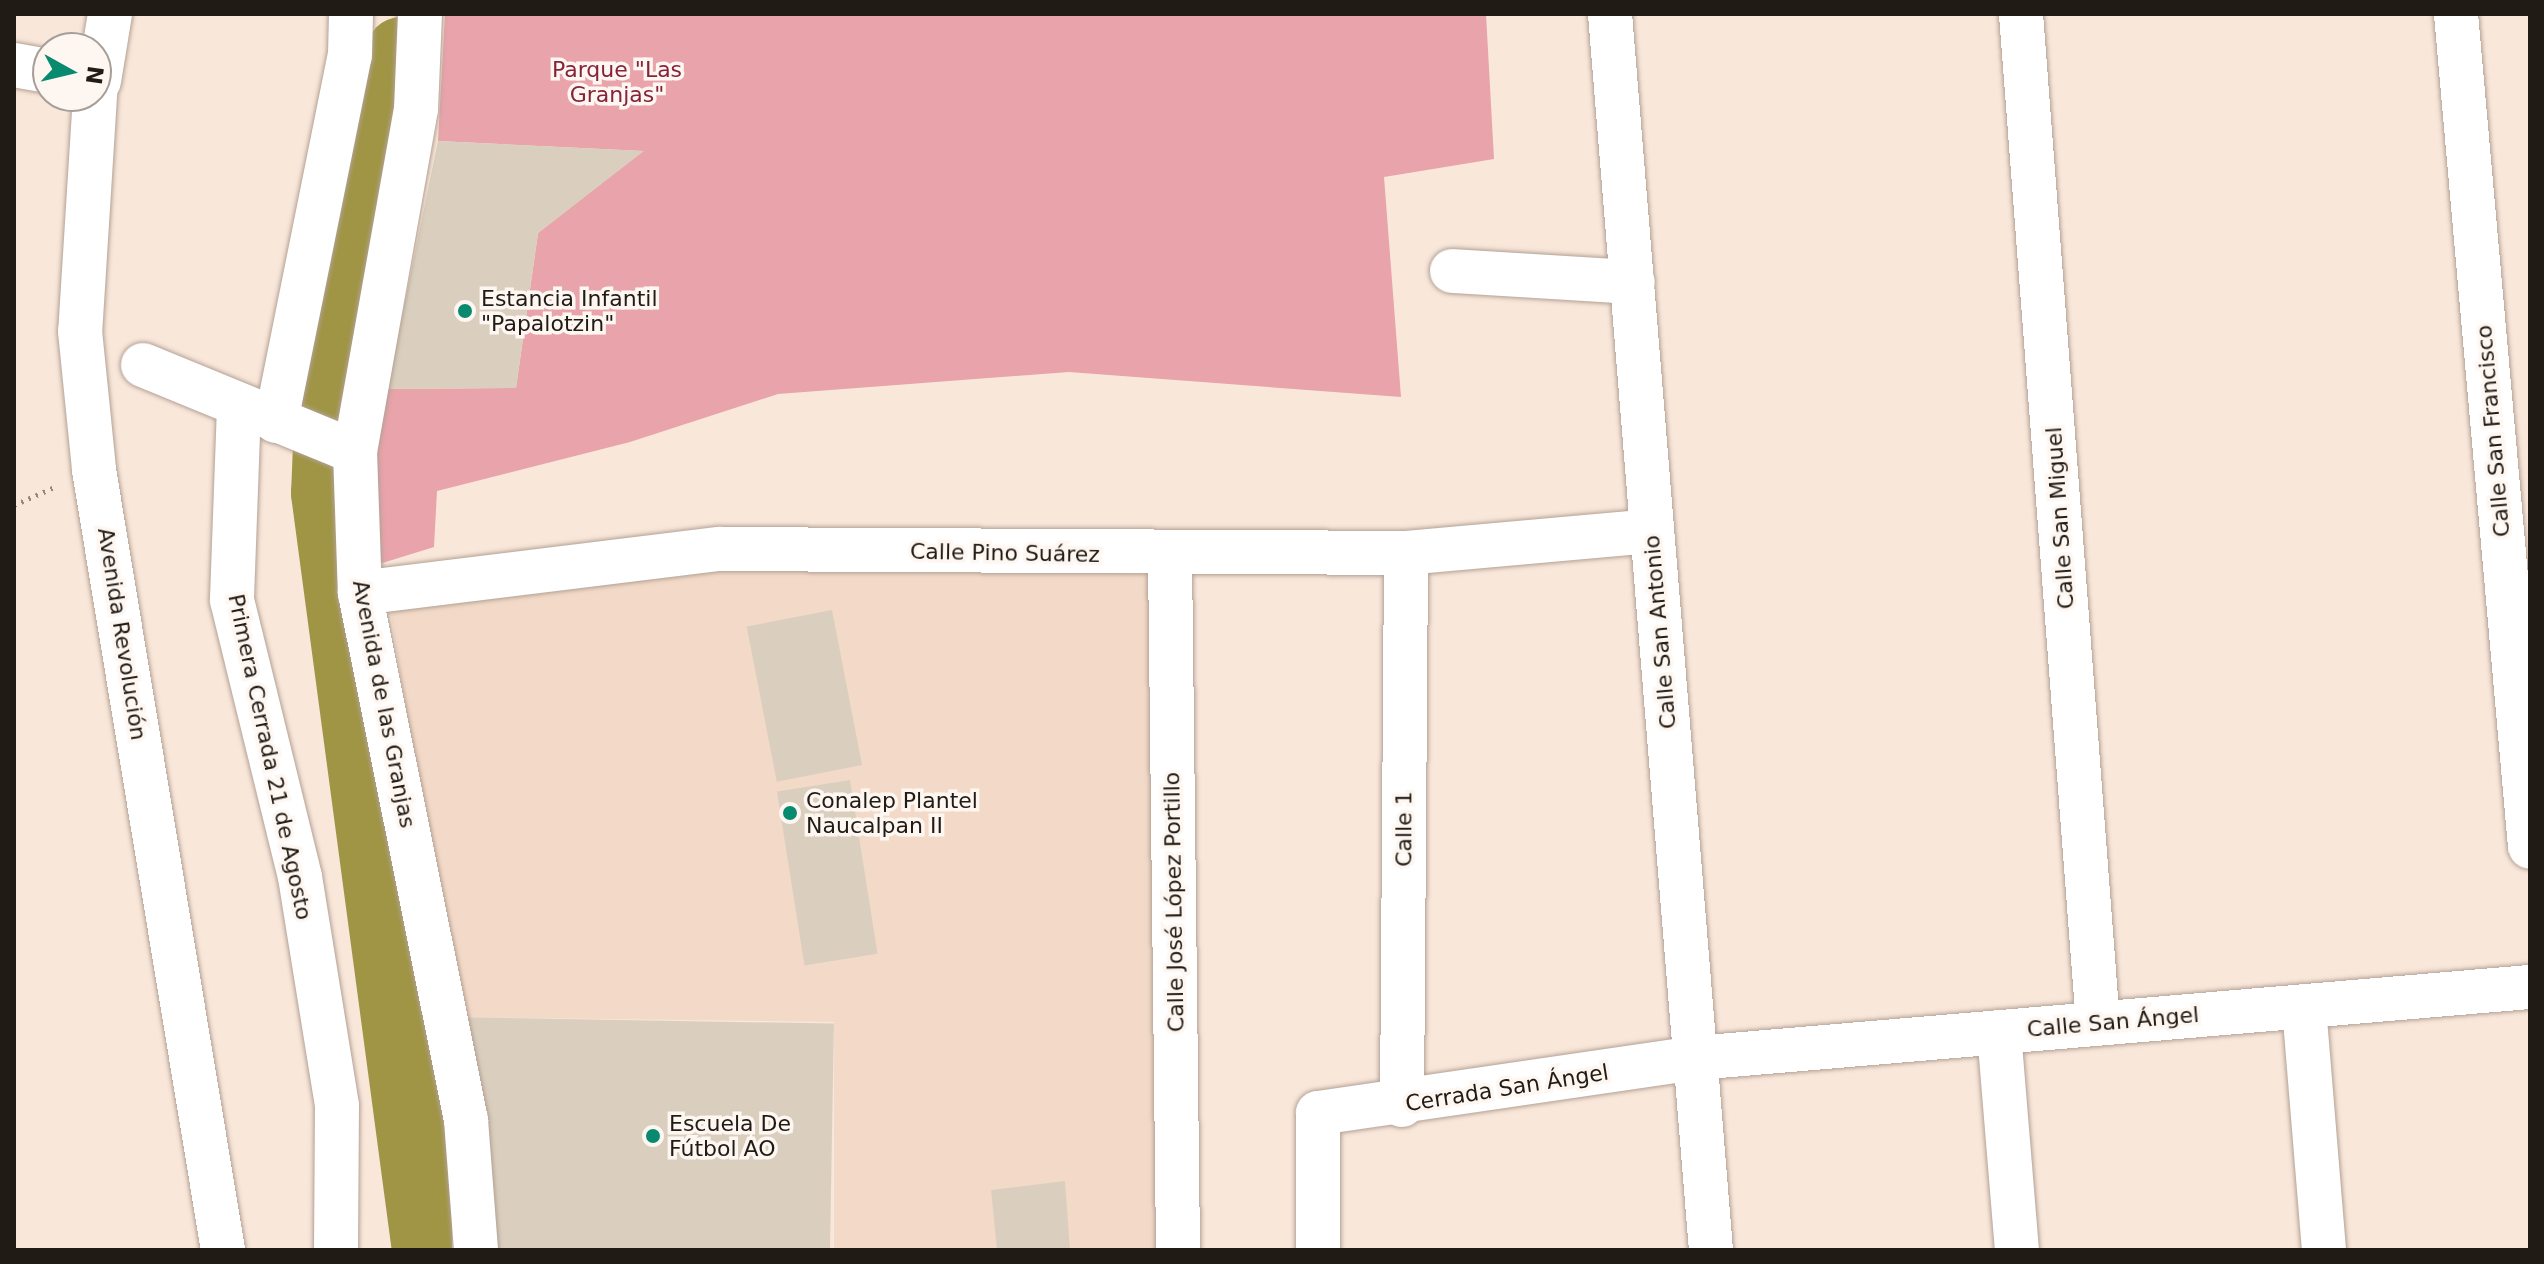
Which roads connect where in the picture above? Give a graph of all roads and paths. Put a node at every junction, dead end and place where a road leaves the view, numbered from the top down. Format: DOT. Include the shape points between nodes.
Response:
graph roads {
  1 [pos="351,14"];
  2 [pos="420,14"];
  3 [pos="1610,14"];
  4 [pos="2021,14"];
  5 [pos="2456,14"];
  6 [pos="96,112"];
  7 [pos="1452,271"];
  8 [pos="1633,282"];
  9 [pos="143,365"];
  10 [pos="305,433"];
  11 [pos="1651,531"];
  12 [pos="1406,553"];
  13 [pos="1170,555"];
  14 [pos="360,593"];
  15 [pos="2530,847"];
  16 [pos="2530,987"];
  17 [pos="2304,1007"];
  18 [pos="2098,1023"];
  19 [pos="1999,1032"];
  20 [pos="1696,1058"];
  21 [pos="1402,1105"];
  22 [pos="223,1250"];
  23 [pos="336,1250"];
  24 [pos="476,1250"];
  25 [pos="1178,1250"];
  26 [pos="1318,1250"];
  27 [pos="1711,1250"];
  28 [pos="2017,1250"];
  29 [pos="2324,1250"];
  1 -- 10 [label="street, Avenida de las Granjas"];
  2 -- 10 [label="street, Avenida de las Granjas" via="416,109"];
  3 -- 8 [label="street, Calle San Antonio"];
  4 -- 18 [label="street, Calle San Miguel"];
  5 -- 15 [label="street, Calle San Francisco"];
  6 -- 22 [label="street, Avenida Revolución" via="80,331 88,408"];
  7 -- 8 [label="street"];
  8 -- 11 [label="street, Calle San Antonio"];
  9 -- 10 [label="street"];
  10 -- 14 [label="street, Avenida de las Granjas"];
  10 -- 23 [label="street, Primera Cerrada 21 de Agosto" via="232,600 303,893 337,1106"];
  11 -- 12 [label="street, Calle Pino Suárez"];
  11 -- 20 [label="street, Calle San Antonio"];
  12 -- 13 [label="street, Calle Pino Suárez"];
  12 -- 21 [label="street, Calle 1"];
  13 -- 14 [label="street, Calle Pino Suárez" via="719,549"];
  13 -- 25 [label="street, Calle José López Portillo"];
  14 -- 24 [label="street, Avenida de las Granjas" via="466,1120"];
  16 -- 17 [label="street, Calle San Ángel"];
  17 -- 18 [label="street, Calle San Ángel"];
  17 -- 29 [label="street"];
  18 -- 19 [label="street, Calle San Ángel"];
  19 -- 20 [label="street, Calle San Ángel"];
  19 -- 28 [label="street"];
  20 -- 21 [label="street, Cerrada San Ángel"];
  20 -- 27 [label="street, Calle San Antonio"];
  21 -- 26 [label="street, Cerrada San Ángel" via="1318,1113"];
}
